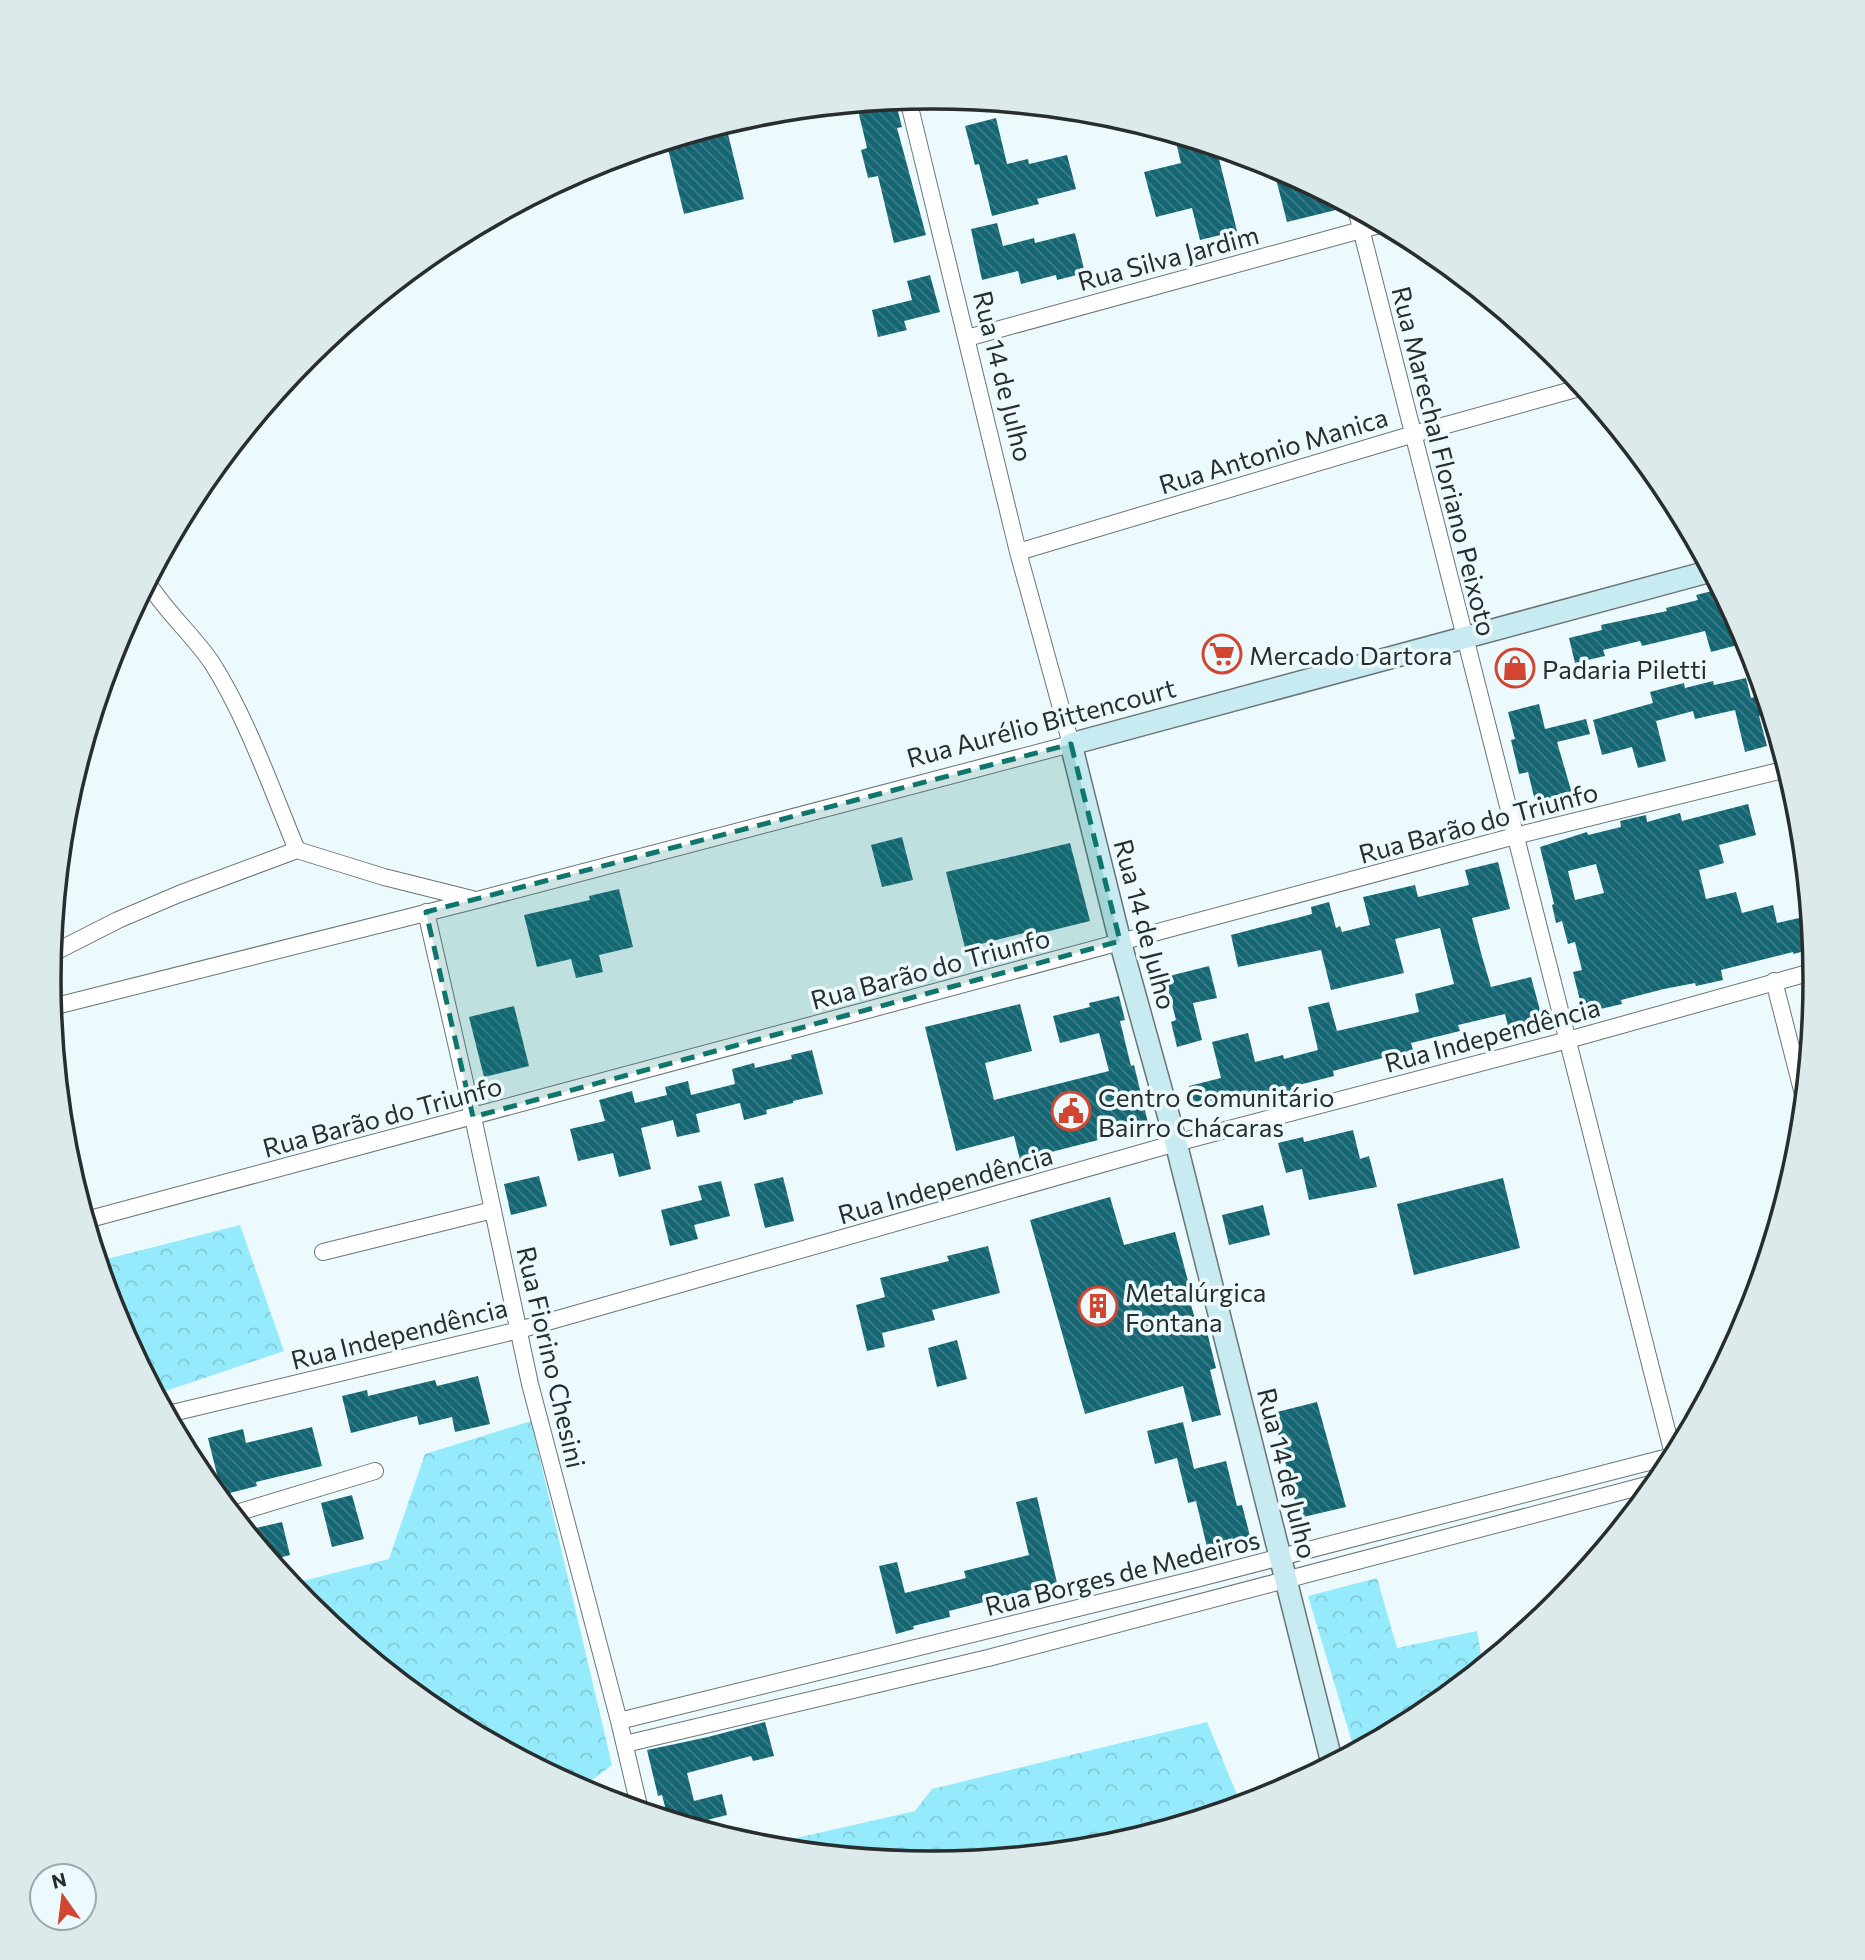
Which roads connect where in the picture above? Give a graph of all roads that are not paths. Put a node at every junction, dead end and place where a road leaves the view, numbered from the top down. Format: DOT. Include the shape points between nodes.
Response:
graph roads {
  1 [pos="911,110"];
  2 [pos="1359,220"];
  3 [pos="1371,227"];
  4 [pos="1361,229"];
  5 [pos="967,338"];
  6 [pos="1573,390"];
  7 [pos="1414,434"];
  8 [pos="1018,552"];
  9 [pos="1702,573"];
  10 [pos="153,591"];
  11 [pos="1464,637"];
  12 [pos="1070,744"];
  13 [pos="1778,771"];
  14 [pos="1515,836"];
  15 [pos="297,850"];
  16 [pos="477,900"];
  17 [pos="426,912"];
  18 [pos="1120,941"];
  19 [pos="62,948"];
  20 [pos="1804,974"];
  21 [pos="1774,982"];
  22 [pos="62,1004"];
  23 [pos="1568,1040"];
  24 [pos="1798,1075"];
  25 [pos="473,1117"];
  26 [pos="1176,1143"];
  27 [pos="493,1210"];
  28 [pos="95,1218"];
  29 [pos="323,1252"];
  30 [pos="519,1330"];
  31 [pos="176,1412"];
  32 [pos="1671,1442"];
  33 [pos="1660,1460"];
  34 [pos="375,1471"];
  35 [pos="1641,1486"];
  36 [pos="242,1511"];
  37 [pos="1280,1558"];
  38 [pos="1286,1579"];
  39 [pos="982,1632"];
  40 [pos="988,1658"];
  41 [pos="619,1721"];
  42 [pos="625,1744"];
  43 [pos="1330,1755"];
  44 [pos="638,1800"];
  1 -- 5 [label="street, Rua 14 de Julho"];
  2 -- 4 [label="street, Rua Marechal Floriano Peixoto"];
  3 -- 4 [label="street, Rua Silva Jardim"];
  4 -- 5 [label="street, Rua Silva Jardim"];
  4 -- 7 [label="street, Rua Marechal Floriano Peixoto"];
  5 -- 8 [label="street, Rua 14 de Julho"];
  6 -- 7 [label="street, Rua Antonio Manica"];
  7 -- 8 [label="street, Rua Antonio Manica"];
  7 -- 11 [label="street, Rua Marechal Floriano Peixoto"];
  8 -- 12 [label="street, Rua 14 de Julho"];
  9 -- 11 [label="street, Rua Aurélio Bittencourt"];
  10 -- 15 [label="street" via="210,661 229,694"];
  11 -- 12 [label="street, Rua Aurélio Bittencourt"];
  11 -- 14 [label="street, Rua Marechal Floriano Peixoto"];
  12 -- 16 [label="street, Rua Aurélio Bittencourt"];
  12 -- 18 [label="street, Rua 14 de Julho"];
  13 -- 14 [label="street, Rua Barão do Triunfo"];
  14 -- 18 [label="street, Rua Barão do Triunfo"];
  14 -- 23 [label="street, Rua Marechal Floriano Peixoto"];
  15 -- 16 [label="street"];
  15 -- 19 [label="street" via="179,894"];
  16 -- 17 [label="street, Rua Aurélio Bittencourt"];
  17 -- 22 [label="street, Rua Aurélio Bittencourt"];
  17 -- 25 [label="street, Rua Fiorino Chesini"];
  18 -- 25 [label="street, Rua Barão do Triunfo"];
  18 -- 26 [label="street, Rua 14 de Julho"];
  20 -- 21 [label="street, Rua Independência"];
  21 -- 23 [label="street, Rua Independência"];
  21 -- 24 [label="street"];
  23 -- 26 [label="street, Rua Independência"];
  23 -- 32 [label="street, Rua Marechal Floriano Peixoto"];
  25 -- 27 [label="street, Rua Fiorino Chesini"];
  25 -- 28 [label="street, Rua Barão do Triunfo"];
  26 -- 30 [label="street, Rua Independência"];
  26 -- 37 [label="street, Rua 14 de Julho"];
  27 -- 29 [label="street"];
  27 -- 30 [label="street, Rua Fiorino Chesini"];
  30 -- 31 [label="street, Rua Independência"];
  30 -- 41 [label="street, Rua Fiorino Chesini"];
  33 -- 37 [label="street, Rua Borges de Medeiros"];
  34 -- 36 [label="street"];
  35 -- 38 [label="street, Rua Borges de Medeiros"];
  37 -- 38 [label="street, Rua 14 de Julho"];
  37 -- 39 [label="street, Rua Borges de Medeiros"];
  38 -- 40 [label="street, Rua Borges de Medeiros"];
  38 -- 43 [label="street, Rua 14 de Julho"];
  39 -- 40 [label="street"];
  39 -- 41 [label="street, Rua Borges de Medeiros"];
  40 -- 42 [label="street, Rua Borges de Medeiros"];
  41 -- 42 [label="street, Rua Fiorino Chesini"];
  42 -- 44 [label="street, Rua Fiorino Chesini"];
}
